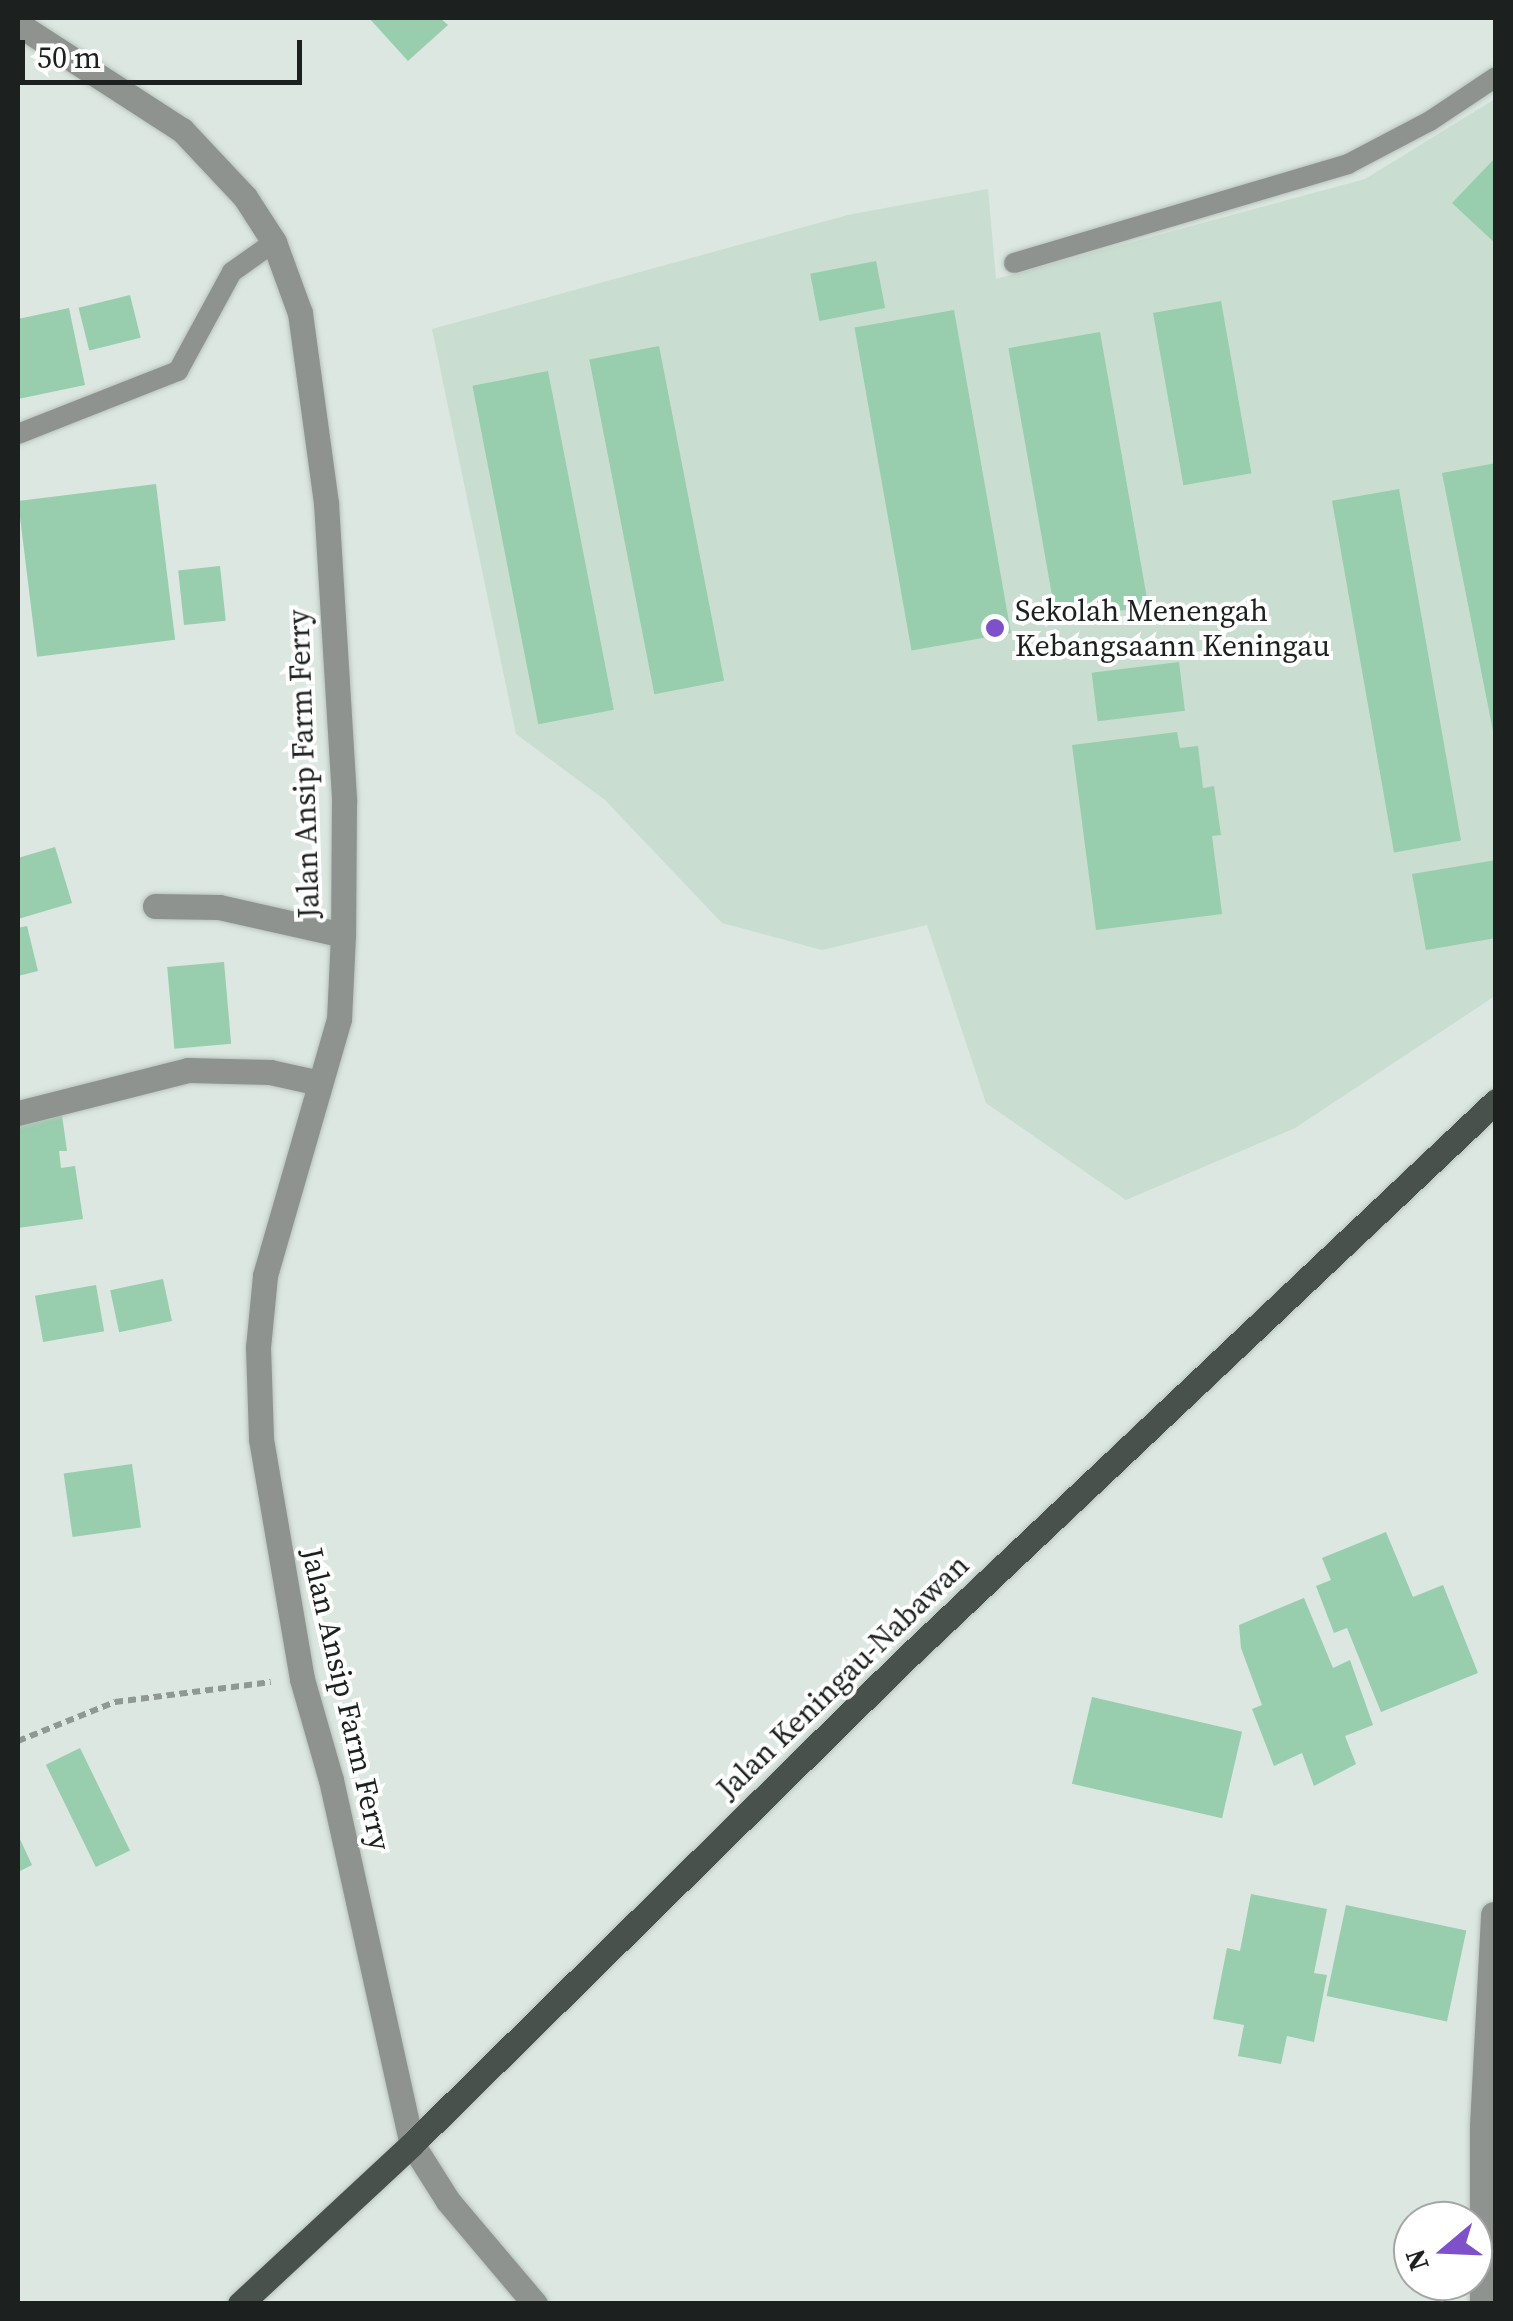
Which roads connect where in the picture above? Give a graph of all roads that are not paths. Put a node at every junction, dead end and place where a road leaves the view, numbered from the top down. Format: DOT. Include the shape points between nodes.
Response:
graph roads {
  1 [pos="18,24"];
  2 [pos="1496,77"];
  3 [pos="274,242"];
  4 [pos="1014,263"];
  5 [pos="18,434"];
  6 [pos="155,906"];
  7 [pos="343,935"];
  8 [pos="320,1084"];
  9 [pos="1496,1101"];
  10 [pos="18,1113"];
  11 [pos="1493,1914"];
  12 [pos="412,2144"];
  13 [pos="240,2304"];
  14 [pos="535,2304"];
  15 [pos="1482,2304"];
  1 -- 3 [label="street, Jalan Ansip Farm Ferry" via="182,130 244,196"];
  2 -- 4 [label="lane" via="1348,164"];
  3 -- 5 [label="lane" via="232,272 178,371"];
  3 -- 7 [label="street, Jalan Ansip Farm Ferry" via="300,313 316,402 344,802"];
  6 -- 7 [label="street" via="219,908"];
  7 -- 8 [label="street, Jalan Ansip Farm Ferry" via="339,1019"];
  8 -- 10 [label="street" via="270,1072 188,1070"];
  8 -- 12 [label="street, Jalan Ansip Farm Ferry" via="265,1276 258,1346 261,1439 302,1680 331,1780"];
  9 -- 12 [label="main road, Jalan Keningau-Nabawan" via="904,1660"];
  11 -- 15 [label="street" via="1482,2126"];
  12 -- 13 [label="main road, Jalan Keningau-Nabawan"];
  12 -- 14 [label="street, Jalan Ansip Farm Ferry" via="448,2201"];
}
